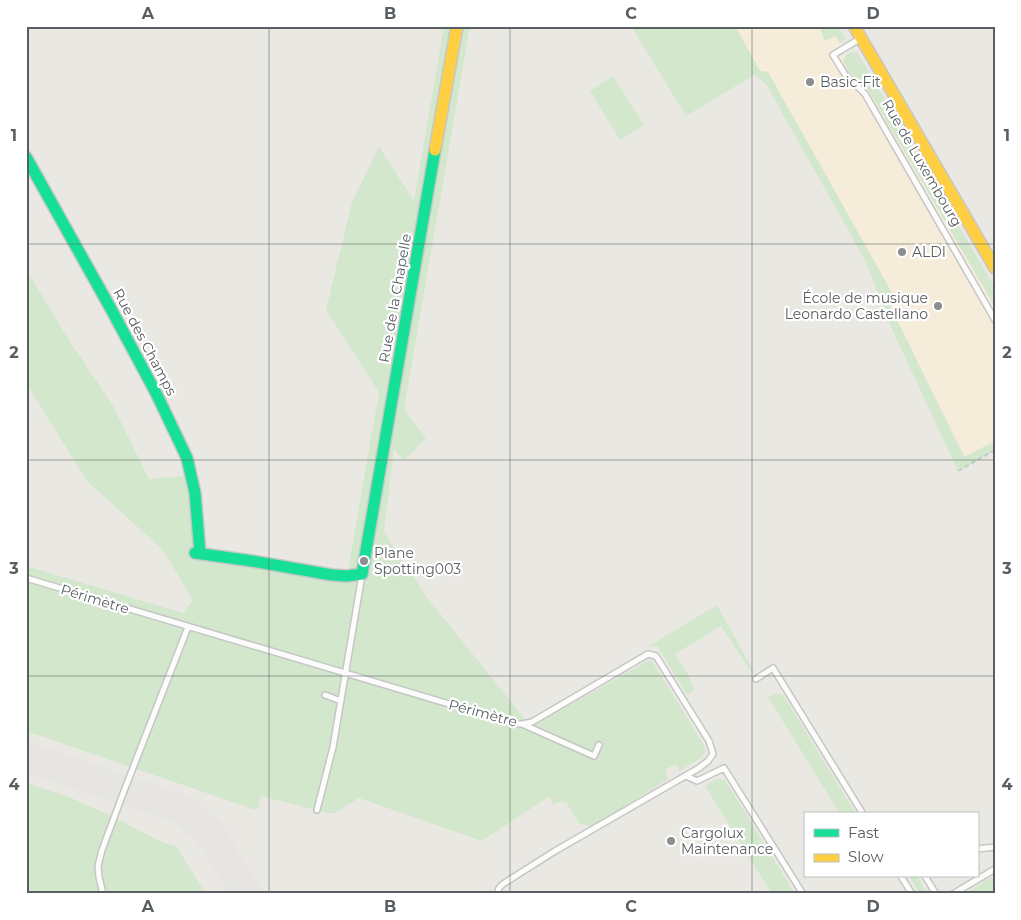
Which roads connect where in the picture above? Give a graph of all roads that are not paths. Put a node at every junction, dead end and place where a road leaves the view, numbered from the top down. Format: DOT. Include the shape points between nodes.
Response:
graph roads {
  1 [pos="457,26"];
  2 [pos="854,26"];
  3 [pos="861,38"];
  4 [pos="26,157"];
  5 [pos="995,268"];
  6 [pos="995,320"];
  7 [pos="362,574"];
  8 [pos="26,578"];
  9 [pos="188,627"];
  10 [pos="345,673"];
  11 [pos="756,679"];
  12 [pos="325,696"];
  13 [pos="341,701"];
  14 [pos="522,724"];
  15 [pos="599,745"];
  16 [pos="686,776"];
  17 [pos="317,810"];
  18 [pos="862,812"];
  19 [pos="995,847"];
  20 [pos="978,849"];
  21 [pos="995,869"];
  22 [pos="902,878"];
  23 [pos="926,878"];
  24 [pos="103,894"];
  25 [pos="497,894"];
  26 [pos="803,894"];
  27 [pos="912,894"];
  28 [pos="936,894"];
  29 [pos="953,894"];
  1 -- 7 [label="street, Rue de la Chapelle"];
  2 -- 3 [label="street, Rue de Luxembourg"];
  3 -- 5 [label="street, Rue de Luxembourg"];
  3 -- 6 [label="lane, Rue de Luxembourg" via="833,55 846,76 868,99"];
  4 -- 7 [label="street, Rue des Champs" via="116,317 188,458 195,493 198,553 332,575"];
  7 -- 10 [label="lane"];
  8 -- 9 [label="lane, Périmètre"];
  9 -- 10 [label="lane, Périmètre"];
  9 -- 24 [label="lane" via="102,850 98,866"];
  10 -- 13 [label="lane"];
  10 -- 14 [label="lane, Périmètre"];
  11 -- 18 [label="lane" via="772,668"];
  12 -- 13 [label="lane"];
  13 -- 17 [label="lane"];
  14 -- 15 [label="lane" via="594,756"];
  14 -- 16 [label="lane, Périmètre" via="532,722 648,654 656,656 709,741 713,754"];
  16 -- 25 [label="lane, Périmètre" via="555,851 503,884"];
  16 -- 26 [label="lane" via="697,781 724,768"];
  19 -- 20 [label="lane"];
  21 -- 29 [label="lane"];
  22 -- 27 [label="lane"];
  23 -- 28 [label="lane"];
}
